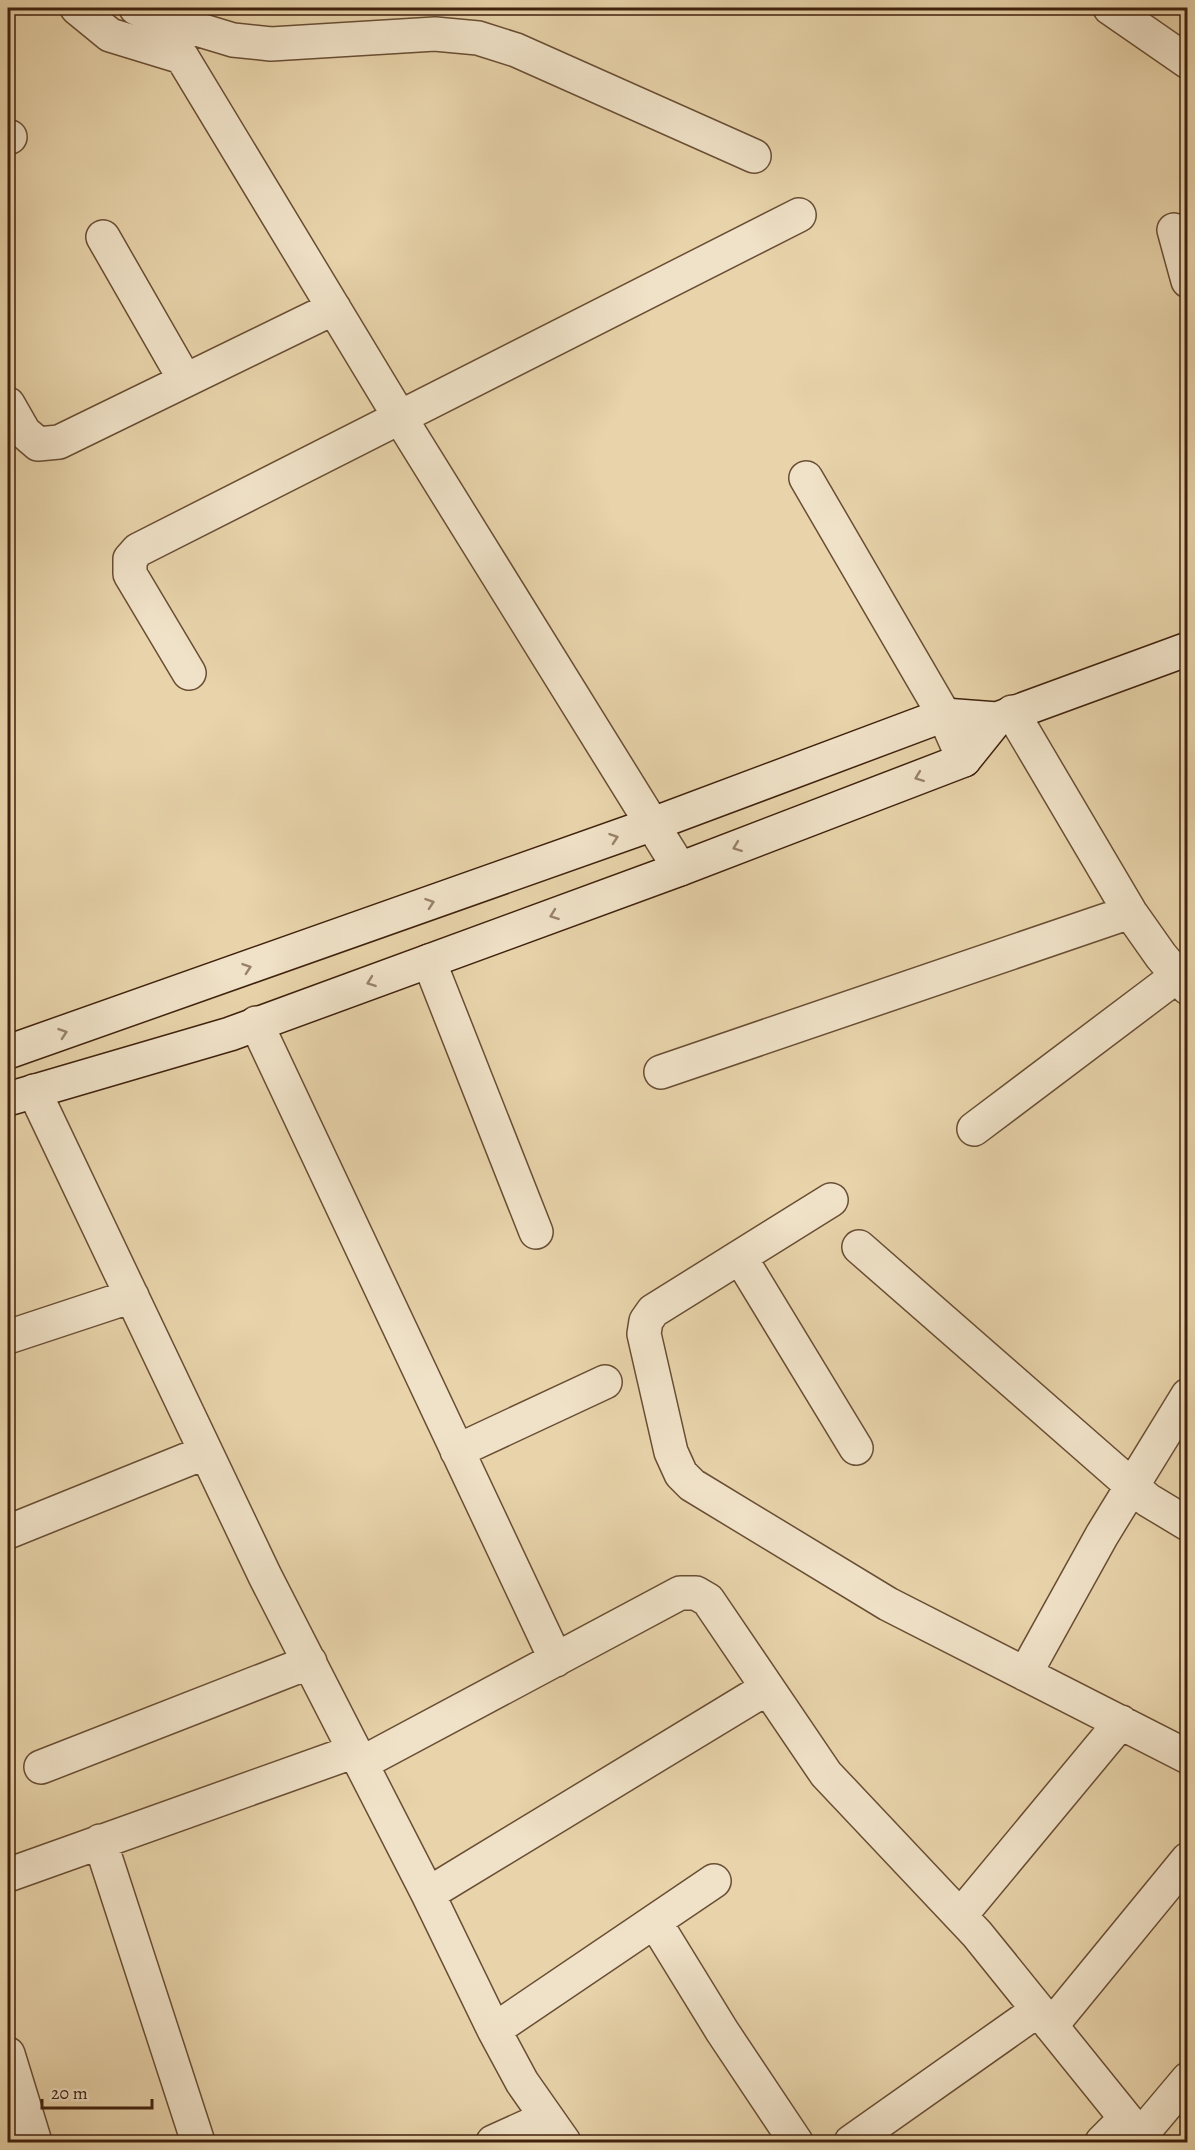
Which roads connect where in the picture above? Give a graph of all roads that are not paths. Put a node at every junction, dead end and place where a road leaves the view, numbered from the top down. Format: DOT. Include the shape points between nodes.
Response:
graph roads {
  1 [pos="76,8"];
  2 [pos="136,8"];
  3 [pos="1112,8"];
  4 [pos="189,16"];
  5 [pos="1188,62"];
  6 [pos="754,156"];
  7 [pos="799,214"];
  8 [pos="1174,230"];
  9 [pos="103,237"];
  10 [pos="1188,281"];
  11 [pos="334,308"];
  12 [pos="185,380"];
  13 [pos="8,404"];
  14 [pos="399,416"];
  15 [pos="806,478"];
  16 [pos="1188,649"];
  17 [pos="189,673"];
  18 [pos="944,715"];
  19 [pos="1005,716"];
  20 [pos="964,760"];
  21 [pos="653,824"];
  22 [pos="680,869"];
  23 [pos="1130,912"];
  24 [pos="429,961"];
  25 [pos="1182,982"];
  26 [pos="256,1023"];
  27 [pos="8,1050"];
  28 [pos="661,1072"];
  29 [pos="21,1095"];
  30 [pos="974,1129"];
  31 [pos="831,1200"];
  32 [pos="536,1232"];
  33 [pos="859,1247"];
  34 [pos="740,1257"];
  35 [pos="132,1296"];
  36 [pos="8,1337"];
  37 [pos="605,1382"];
  38 [pos="1188,1395"];
  39 [pos="856,1448"];
  40 [pos="457,1451"];
  41 [pos="206,1452"];
  42 [pos="1133,1485"];
  43 [pos="1188,1524"];
  44 [pos="8,1532"];
  45 [pos="556,1660"];
  46 [pos="310,1662"];
  47 [pos="1025,1674"];
  48 [pos="767,1688"];
  49 [pos="1121,1722"];
  50 [pos="359,1757"];
  51 [pos="1188,1757"];
  52 [pos="40,1767"];
  53 [pos="100,1842"];
  54 [pos="1188,1859"];
  55 [pos="8,1875"];
  56 [pos="714,1881"];
  57 [pos="428,1893"];
  58 [pos="960,1916"];
  59 [pos="655,1922"];
  60 [pos="1044,2018"];
  61 [pos="494,2030"];
  62 [pos="8,2054"];
  63 [pos="1188,2079"];
  64 [pos="555,2130"];
  65 [pos="1137,2132"];
  66 [pos="36,2142"];
  67 [pos="198,2142"];
  68 [pos="493,2142"];
  69 [pos="796,2142"];
  70 [pos="851,2142"];
  71 [pos="1102,2142"];
  1 -- 11 [label="street" via="110,35 182,57"];
  2 -- 4 [label="street"];
  3 -- 5 [label="street"];
  4 -- 6 [label="street" via="233,40 271,44 435,34 478,39 516,50"];
  7 -- 14 [label="street"];
  8 -- 10 [label="street"];
  9 -- 12 [label="street"];
  11 -- 12 [label="street"];
  11 -- 14 [label="street"];
  12 -- 13 [label="street" via="59,442 38,444 24,432"];
  14 -- 17 [label="street" via="138,550 129,559 130,574"];
  14 -- 21 [label="street"];
  15 -- 18 [label="street"];
  16 -- 19 [label="street"];
  18 -- 19 [label="street"];
  18 -- 20 [label="street"];
  18 -- 21 [label="street"];
  19 -- 20 [label="street"];
  19 -- 23 [label="street"];
  20 -- 22 [label="street, one-way"];
  21 -- 22 [label="street"];
  27 -- 21 [label="street, one-way"];
  22 -- 24 [label="street, one-way"];
  23 -- 25 [label="street"];
  23 -- 28 [label="street"];
  24 -- 26 [label="street, one-way"];
  24 -- 32 [label="street"];
  25 -- 30 [label="street"];
  26 -- 29 [label="street"];
  26 -- 40 [label="street"];
  29 -- 35 [label="street"];
  31 -- 34 [label="street"];
  33 -- 42 [label="street"];
  34 -- 39 [label="street"];
  34 -- 47 [label="street" via="653,1311 646,1321 644,1334 671,1452 681,1474 692,1485 888,1604"];
  35 -- 36 [label="street"];
  35 -- 41 [label="street"];
  37 -- 40 [label="street"];
  38 -- 42 [label="street"];
  40 -- 45 [label="street"];
  41 -- 44 [label="street"];
  41 -- 46 [label="street"];
  42 -- 43 [label="street" via="1148,1500"];
  42 -- 47 [label="street"];
  45 -- 48 [label="street" via="680,1593 696,1593 708,1600"];
  45 -- 50 [label="street"];
  46 -- 50 [label="street"];
  46 -- 52 [label="street"];
  47 -- 49 [label="street"];
  48 -- 57 [label="street"];
  48 -- 58 [label="street" via="826,1774"];
  49 -- 51 [label="street"];
  49 -- 58 [label="street"];
  50 -- 53 [label="street"];
  50 -- 57 [label="street"];
  53 -- 55 [label="street"];
  53 -- 67 [label="street"];
  54 -- 60 [label="street"];
  56 -- 59 [label="street"];
  57 -- 61 [label="street"];
  58 -- 60 [label="street"];
  59 -- 61 [label="street"];
  59 -- 69 [label="street"];
  60 -- 65 [label="street"];
  60 -- 70 [label="street"];
  61 -- 64 [label="street" via="522,2082"];
  62 -- 66 [label="street"];
  63 -- 65 [label="street"];
  64 -- 68 [label="street"];
  65 -- 71 [label="street"];
}
